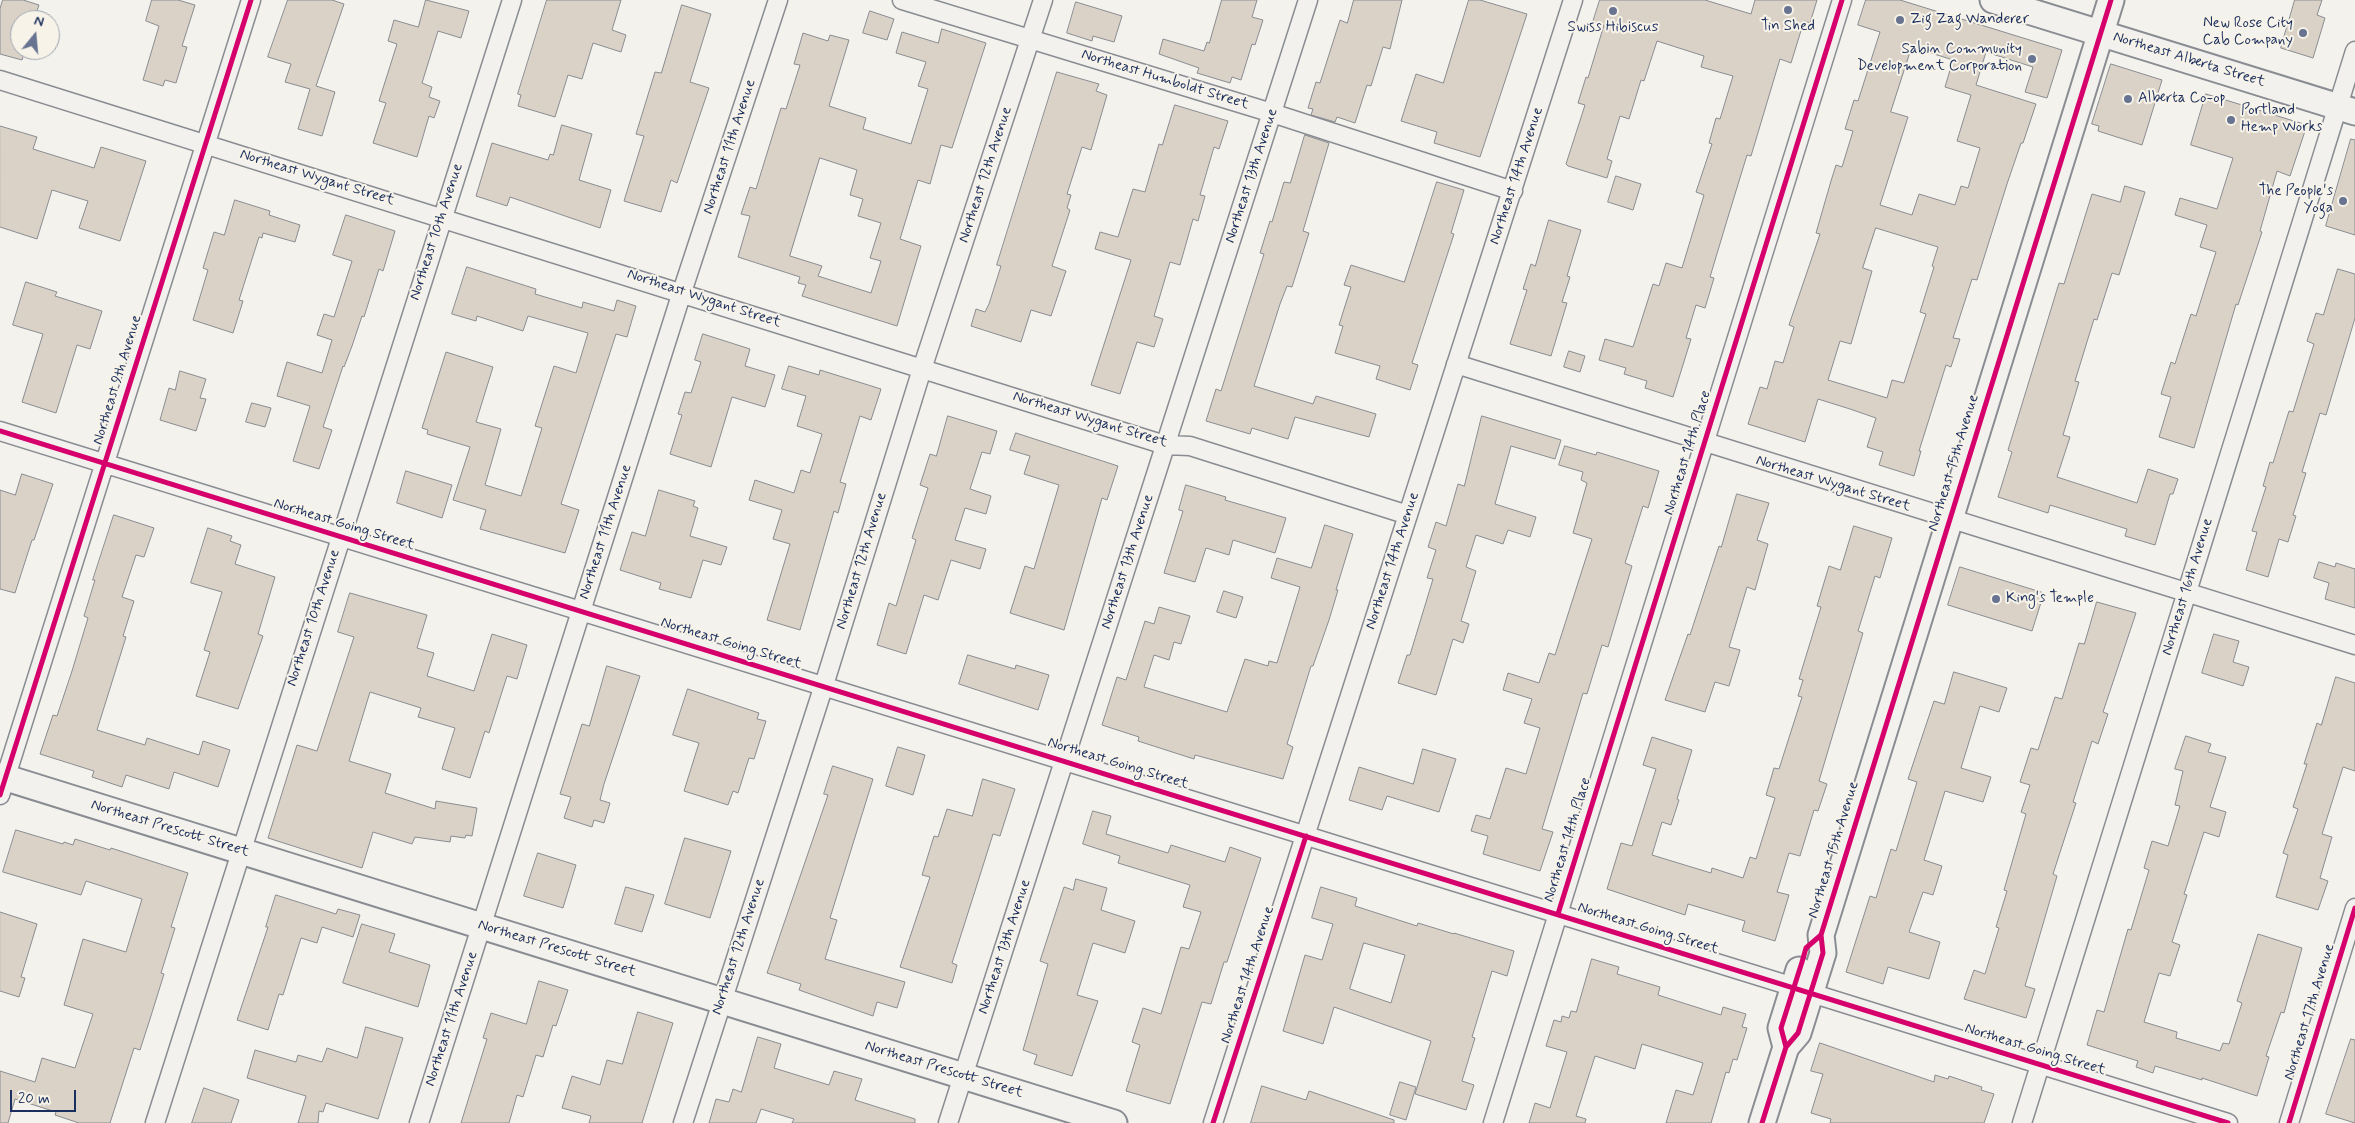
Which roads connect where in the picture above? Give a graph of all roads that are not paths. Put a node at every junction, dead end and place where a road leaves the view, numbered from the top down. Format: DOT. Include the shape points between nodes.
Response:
graph roads {
  1 [pos="251,0"];
  2 [pos="512,0"];
  3 [pos="778,0"];
  4 [pos="902,0"];
  5 [pos="1043,0"];
  6 [pos="1308,0"];
  7 [pos="1574,0"];
  8 [pos="1842,0"];
  9 [pos="1994,0"];
  10 [pos="2111,0"];
  11 [pos="2100,33"];
  12 [pos="1031,39"];
  13 [pos="2355,52"];
  14 [pos="0,80"];
  15 [pos="2346,109"];
  16 [pos="1272,113"];
  17 [pos="206,143"];
  18 [pos="1513,191"];
  19 [pos="442,217"];
  20 [pos="682,292"];
  21 [pos="1456,364"];
  22 [pos="922,369"];
  23 [pos="0,431"];
  24 [pos="1704,444"];
  25 [pos="1165,445"];
  26 [pos="105,464"];
  27 [pos="1408,516"];
  28 [pos="1949,520"];
  29 [pos="340,536"];
  30 [pos="2186,594"];
  31 [pos="581,611"];
  32 [pos="2355,646"];
  33 [pos="824,686"];
  34 [pos="1065,761"];
  35 [pos="2,783"];
  36 [pos="1306,836"];
  37 [pos="240,851"];
  38 [pos="2355,908"];
  39 [pos="1558,914"];
  40 [pos="481,925"];
  41 [pos="1802,990"];
  42 [pos="722,1000"];
  43 [pos="2040,1064"];
  44 [pos="963,1076"];
  45 [pos="155,1123"];
  46 [pos="419,1123"];
  47 [pos="683,1123"];
  48 [pos="948,1123"];
  49 [pos="1114,1123"];
  50 [pos="1213,1123"];
  51 [pos="1493,1123"];
  52 [pos="1762,1123"];
  53 [pos="2022,1123"];
  54 [pos="2228,1123"];
  55 [pos="2289,1123"];
  1 -- 17 [label="street, Northeast 9th Avenue"];
  2 -- 19 [label="street, Northeast 10th Avenue"];
  3 -- 20 [label="street, Northeast 11th Avenue"];
  4 -- 12 [label="street, Northeast Humboldt Street"];
  5 -- 12 [label="street, Northeast 12th Avenue"];
  6 -- 16 [label="street, Northeast 13th Avenue"];
  7 -- 18 [label="street, Northeast 14th Avenue"];
  8 -- 24 [label="street, Northeast 14th Place"];
  9 -- 11 [label="street, Northeast Alberta Street"];
  10 -- 11 [label="street, Northeast 15th Avenue"];
  11 -- 15 [label="street, Northeast Alberta Street"];
  11 -- 28 [label="street, Northeast 15th Avenue"];
  12 -- 16 [label="street, Northeast Humboldt Street"];
  12 -- 22 [label="street, Northeast 12th Avenue"];
  13 -- 15 [label="street, Northeast 16th Avenue"];
  14 -- 17 [label="street, Northeast Wygant Street"];
  15 -- 30 [label="street, Northeast 16th Avenue"];
  16 -- 18 [label="street, Northeast Humboldt Street"];
  16 -- 25 [label="street, Northeast 13th Avenue"];
  17 -- 19 [label="street, Northeast Wygant Street"];
  17 -- 26 [label="street, Northeast 9th Avenue"];
  18 -- 21 [label="street, Northeast 14th Avenue"];
  19 -- 20 [label="street, Northeast Wygant Street"];
  19 -- 29 [label="street, Northeast 10th Avenue"];
  20 -- 22 [label="street, Northeast Wygant Street"];
  20 -- 31 [label="street, Northeast 11th Avenue"];
  21 -- 24 [label="street, Northeast Wygant Street"];
  21 -- 27 [label="street, Northeast 14th Avenue"];
  22 -- 25 [label="street, Northeast Wygant Street"];
  22 -- 33 [label="street, Northeast 12th Avenue"];
  23 -- 26 [label="street, Northeast Going Street"];
  24 -- 28 [label="street, Northeast Wygant Street"];
  24 -- 39 [label="street, Northeast 14th Place"];
  25 -- 27 [label="street, Northeast Wygant Street" via="1190,446"];
  25 -- 34 [label="street, Northeast 13th Avenue"];
  26 -- 29 [label="street, Northeast Going Street"];
  26 -- 35 [label="street, Northeast 9th Avenue"];
  27 -- 36 [label="street, Northeast 14th Avenue"];
  28 -- 30 [label="street, Northeast Wygant Street"];
  28 -- 41 [label="street, Northeast 15th Avenue" via="1821,935 1806,948"];
  29 -- 31 [label="street, Northeast Going Street"];
  29 -- 37 [label="street, Northeast 10th Avenue"];
  30 -- 32 [label="street, Northeast Wygant Street"];
  30 -- 43 [label="street, Northeast 16th Avenue"];
  31 -- 33 [label="street, Northeast Going Street"];
  31 -- 40 [label="street, Northeast 11th Avenue"];
  33 -- 34 [label="street, Northeast Going Street"];
  33 -- 42 [label="street, Northeast 12th Avenue"];
  34 -- 36 [label="street, Northeast Going Street"];
  34 -- 44 [label="street, Northeast 13th Avenue"];
  35 -- 37 [label="street, Northeast Prescott Street"];
  36 -- 39 [label="street, Northeast Going Street"];
  36 -- 50 [label="street, Northeast 14th Avenue"];
  37 -- 40 [label="street, Northeast Prescott Street"];
  37 -- 45 [label="street, Northeast 10th Avenue"];
  38 -- 55 [label="street, Northeast 17th Avenue"];
  39 -- 41 [label="street, Northeast Going Street"];
  39 -- 51 [label="street, Northeast 14th Place"];
  40 -- 42 [label="street, Northeast Prescott Street"];
  40 -- 46 [label="street, Northeast 11th Avenue"];
  41 -- 43 [label="street, Northeast Going Street"];
  41 -- 52 [label="street, Northeast 15th Avenue" via="1781,1028 1786,1047"];
  42 -- 44 [label="street, Northeast Prescott Street"];
  42 -- 47 [label="street, Northeast 12th Avenue"];
  43 -- 53 [label="street, Northeast 16th Avenue"];
  43 -- 54 [label="street, Northeast Going Street"];
  44 -- 48 [label="street, Northeast 13th Avenue"];
  44 -- 49 [label="street, Northeast Prescott Street"];
}
